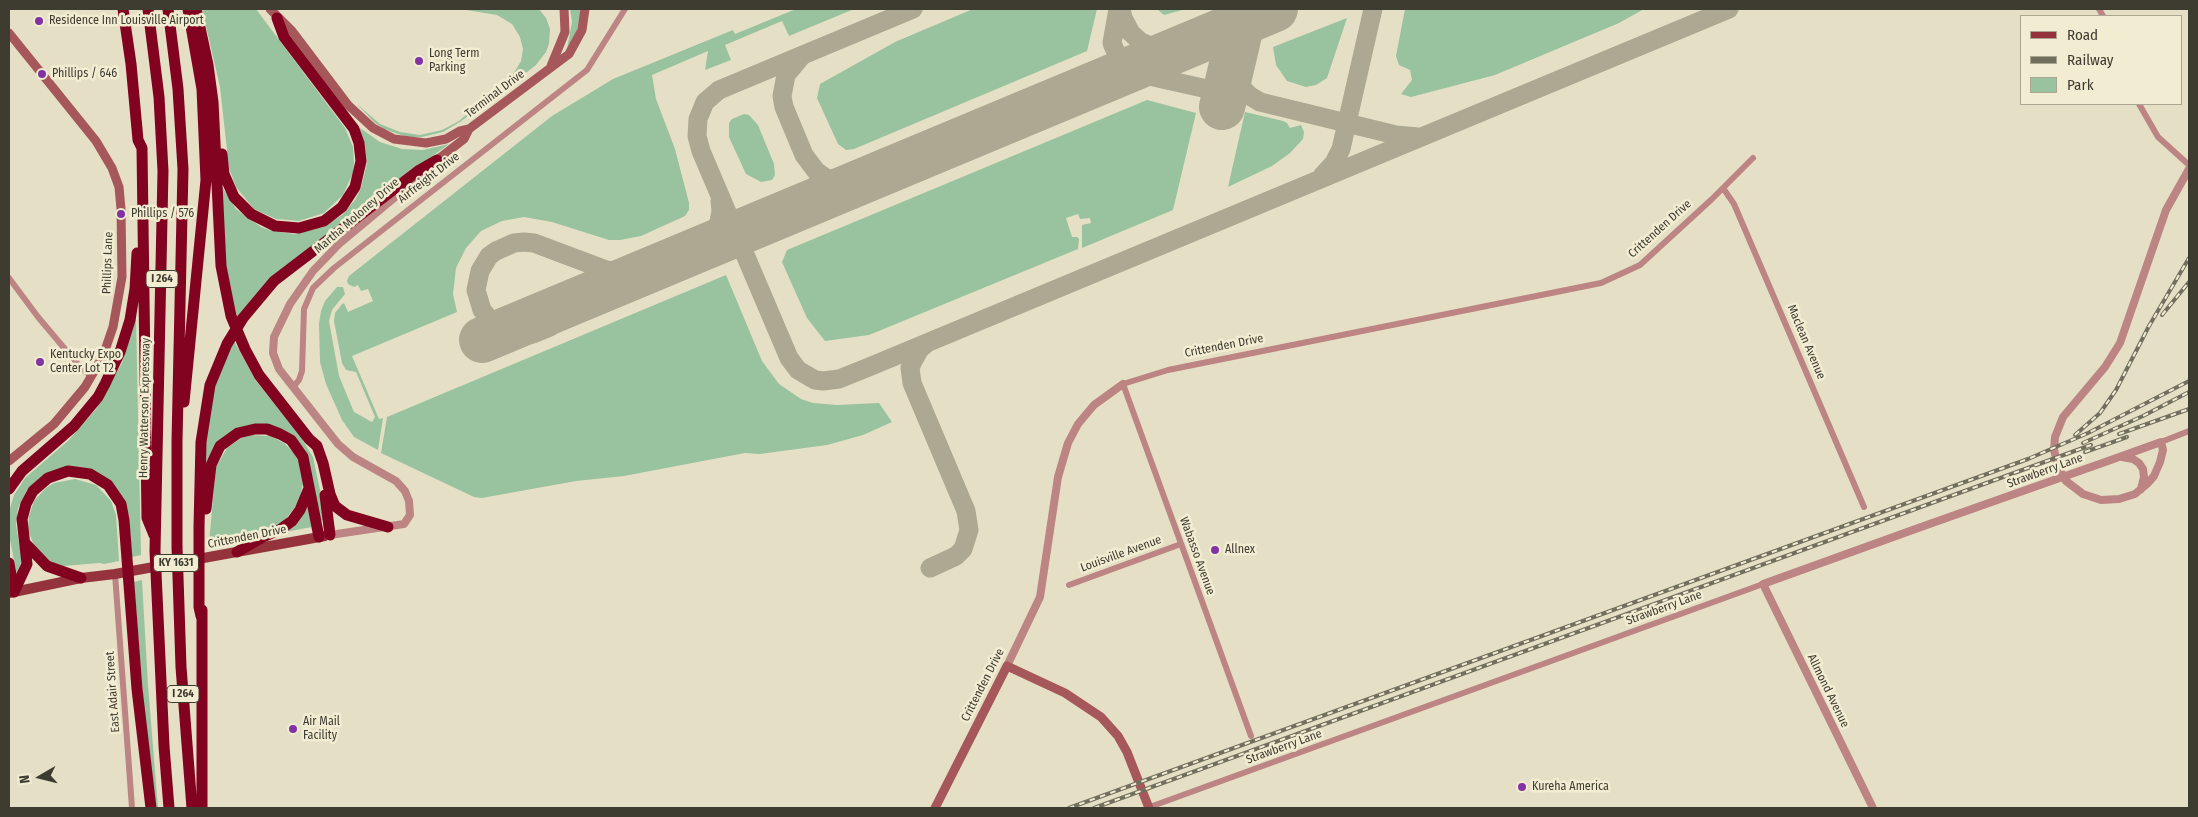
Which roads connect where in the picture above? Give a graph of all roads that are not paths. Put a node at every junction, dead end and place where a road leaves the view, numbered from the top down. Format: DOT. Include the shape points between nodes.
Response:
graph roads {
  1 [pos="123,9"];
  2 [pos="148,9"];
  3 [pos="168,9"];
  4 [pos="188,9"];
  5 [pos="196,9"];
  6 [pos="564,9"];
  7 [pos="585,9"];
  8 [pos="625,9"];
  9 [pos="274,13"];
  10 [pos="9,33"];
  11 [pos="551,67"];
  12 [pos="213,102"];
  13 [pos="2140,105"];
  14 [pos="469,129"];
  15 [pos="138,140"];
  16 [pos="1753,158"];
  17 [pos="437,160"];
  18 [pos="2189,165"];
  19 [pos="2189,169"];
  20 [pos="1724,188"];
  21 [pos="9,278"];
  22 [pos="91,376"];
  23 [pos="1123,384"];
  24 [pos="293,387"];
  25 [pos="2189,431"];
  26 [pos="308,439"];
  27 [pos="176,441"];
  28 [pos="2161,442"];
  29 [pos="2120,457"];
  30 [pos="10,459"];
  31 [pos="310,487"];
  32 [pos="9,489"];
  33 [pos="2141,490"];
  34 [pos="1864,506"];
  35 [pos="402,525"];
  36 [pos="388,527"];
  37 [pos="155,536"];
  38 [pos="324,536"];
  39 [pos="201,542"];
  40 [pos="25,543"];
  41 [pos="1181,544"];
  42 [pos="237,552"];
  43 [pos="9,563"];
  44 [pos="115,574"];
  45 [pos="82,578"];
  46 [pos="1763,584"];
  47 [pos="1069,585"];
  48 [pos="12,593"];
  49 [pos="1007,666"];
  50 [pos="1251,736"];
  51 [pos="132,808"];
  52 [pos="151,808"];
  53 [pos="169,808"];
  54 [pos="192,808"];
  55 [pos="202,808"];
  56 [pos="935,808"];
  57 [pos="1148,808"];
  58 [pos="1873,808"];
  1 -- 15 [label="highway"];
  2 -- 37 [label="highway, Henry Watterson Expressway / I 264" via="159,97 163,171"];
  3 -- 27 [label="highway, I 264" via="178,89 183,170"];
  4 -- 27 [label="highway" via="203,98 206,180 186,389"];
  5 -- 12 [label="highway"];
  6 -- 11 [label="main road" via="565,32"];
  7 -- 11 [label="main road, Terminal Drive" via="582,30 572,51"];
  8 -- 24 [label="street, Airfreight Drive" via="587,70 313,288 304,309 302,371"];
  9 -- 12 [label="highway" via="284,37 356,135 360,170 355,187 342,207 324,221 299,228 274,226 251,214 228,186"];
  9 -- 14 [label="main road, Terminal Drive" via="292,31 348,105 380,133 401,141 426,143"];
  10 -- 22 [label="main road, Phillips Lane" via="96,141 107,158 118,187 121,209 120,294 108,342"];
  11 -- 14 [label="main road, Terminal Drive"];
  12 -- 26 [label="highway" via="221,266 227,302 253,365"];
  13 -- 18 [label="street" via="2158,137"];
  14 -- 17 [label="main road" via="464,140"];
  15 -- 32 [label="highway" via="135,149 136,289 120,352 105,384 85,413 60,440 22,471"];
  15 -- 37 [label="highway" via="142,148 143,176 147,518"];
  16 -- 20 [label="street, Crittenden Drive"];
  17 -- 24 [label="street, Martha Moloney Drive" via="339,244 300,287 281,321 273,346 275,362"];
  17 -- 39 [label="highway" via="274,281 234,331 210,386 203,421 199,464"];
  19 -- 33 [label="street" via="2166,210 2120,343 2063,417 2055,435 2057,465 2072,486 2083,494 2102,500 2127,497"];
  20 -- 23 [label="street, Crittenden Drive" via="1640,265 1601,283 1168,370"];
  20 -- 34 [label="street, Maclean Avenue" via="1734,204"];
  21 -- 22 [label="street" via="38,317"];
  22 -- 30 [label="main road, Phillips Lane" via="62,416"];
  23 -- 41 [label="street, Wabasso Avenue"];
  23 -- 49 [label="street, Crittenden Drive" via="1094,405 1068,443 1058,477 1040,597"];
  24 -- 35 [label="street, Martha Moloney Drive" via="345,451 388,475 402,487 411,510 409,520"];
  25 -- 28 [label="street, Strawberry Lane"];
  26 -- 36 [label="highway" via="322,457 335,506 347,515"];
  26 -- 38 [label="highway" via="320,465 327,505"];
  27 -- 54 [label="highway, I 264" via="182,685"];
  28 -- 29 [label="street, Strawberry Lane"];
  28 -- 33 [label="street" via="2158,469"];
  29 -- 33 [label="street" via="2139,463 2144,478"];
  29 -- 46 [label="street, Strawberry Lane"];
  31 -- 38 [label="highway"];
  31 -- 39 [label="highway" via="303,457 285,436 267,429 233,435 220,446 210,465"];
  31 -- 42 [label="highway" via="292,521"];
  35 -- 36 [label="street, Crittenden Drive / KY 1631"];
  36 -- 38 [label="street, Crittenden Drive / KY 1631"];
  37 -- 53 [label="highway, Henry Watterson Expressway / I 264"];
  38 -- 42 [label="main road, Crittenden Drive / KY 1631"];
  39 -- 55 [label="highway"];
  40 -- 45 [label="highway" via="47,566"];
  40 -- 48 [label="highway" via="27,564"];
  40 -- 52 [label="highway" via="22,518 26,504 33,491 55,474 80,471 98,478 116,495 122,509"];
  41 -- 47 [label="street, Louisville Avenue"];
  41 -- 50 [label="street, Wabasso Avenue"];
  42 -- 44 [label="main road, Crittenden Drive / KY 1631"];
  43 -- 48 [label="highway"];
  44 -- 45 [label="main road, Crittenden Drive / KY 1631"];
  44 -- 51 [label="street, East Adair Street"];
  45 -- 48 [label="main road, Crittenden Drive / KY 1631"];
  46 -- 57 [label="street, Strawberry Lane"];
  46 -- 58 [label="street, Allmond Avenue"];
  49 -- 56 [label="main road, Crittenden Drive"];
  49 -- 57 [label="main road" via="1093,710 1118,736"];
}
